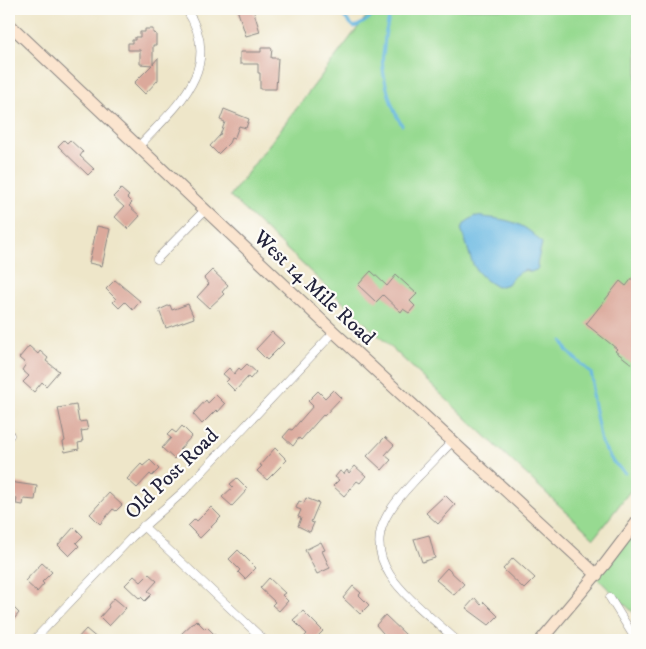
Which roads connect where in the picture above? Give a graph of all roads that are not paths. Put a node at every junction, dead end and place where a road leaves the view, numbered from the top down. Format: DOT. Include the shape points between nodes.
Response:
graph roads {
  1 [pos="186,9"];
  2 [pos="9,24"];
  3 [pos="138,148"];
  4 [pos="205,210"];
  5 [pos="157,259"];
  6 [pos="334,332"];
  7 [pos="452,442"];
  8 [pos="637,522"];
  9 [pos="143,526"];
  10 [pos="597,575"];
  11 [pos="610,598"];
  12 [pos="262,639"];
  13 [pos="34,640"];
  14 [pos="456,640"];
  15 [pos="541,640"];
  16 [pos="636,640"];
  1 -- 3 [label="street" via="199,43 197,75 181,102"];
  2 -- 3 [label="street, West 14 Mile Road"];
  3 -- 4 [label="street, West 14 Mile Road"];
  4 -- 5 [label="street"];
  4 -- 6 [label="street, West 14 Mile Road"];
  6 -- 7 [label="street, West 14 Mile Road"];
  6 -- 9 [label="street, Old Post Road" via="183,492"];
  7 -- 10 [label="street, West 14 Mile Road"];
  7 -- 14 [label="street" via="392,506 380,540 382,557 390,575"];
  8 -- 10 [label="street"];
  9 -- 12 [label="street"];
  9 -- 13 [label="street, Old Post Road"];
  10 -- 15 [label="street"];
  11 -- 16 [label="street"];
}
